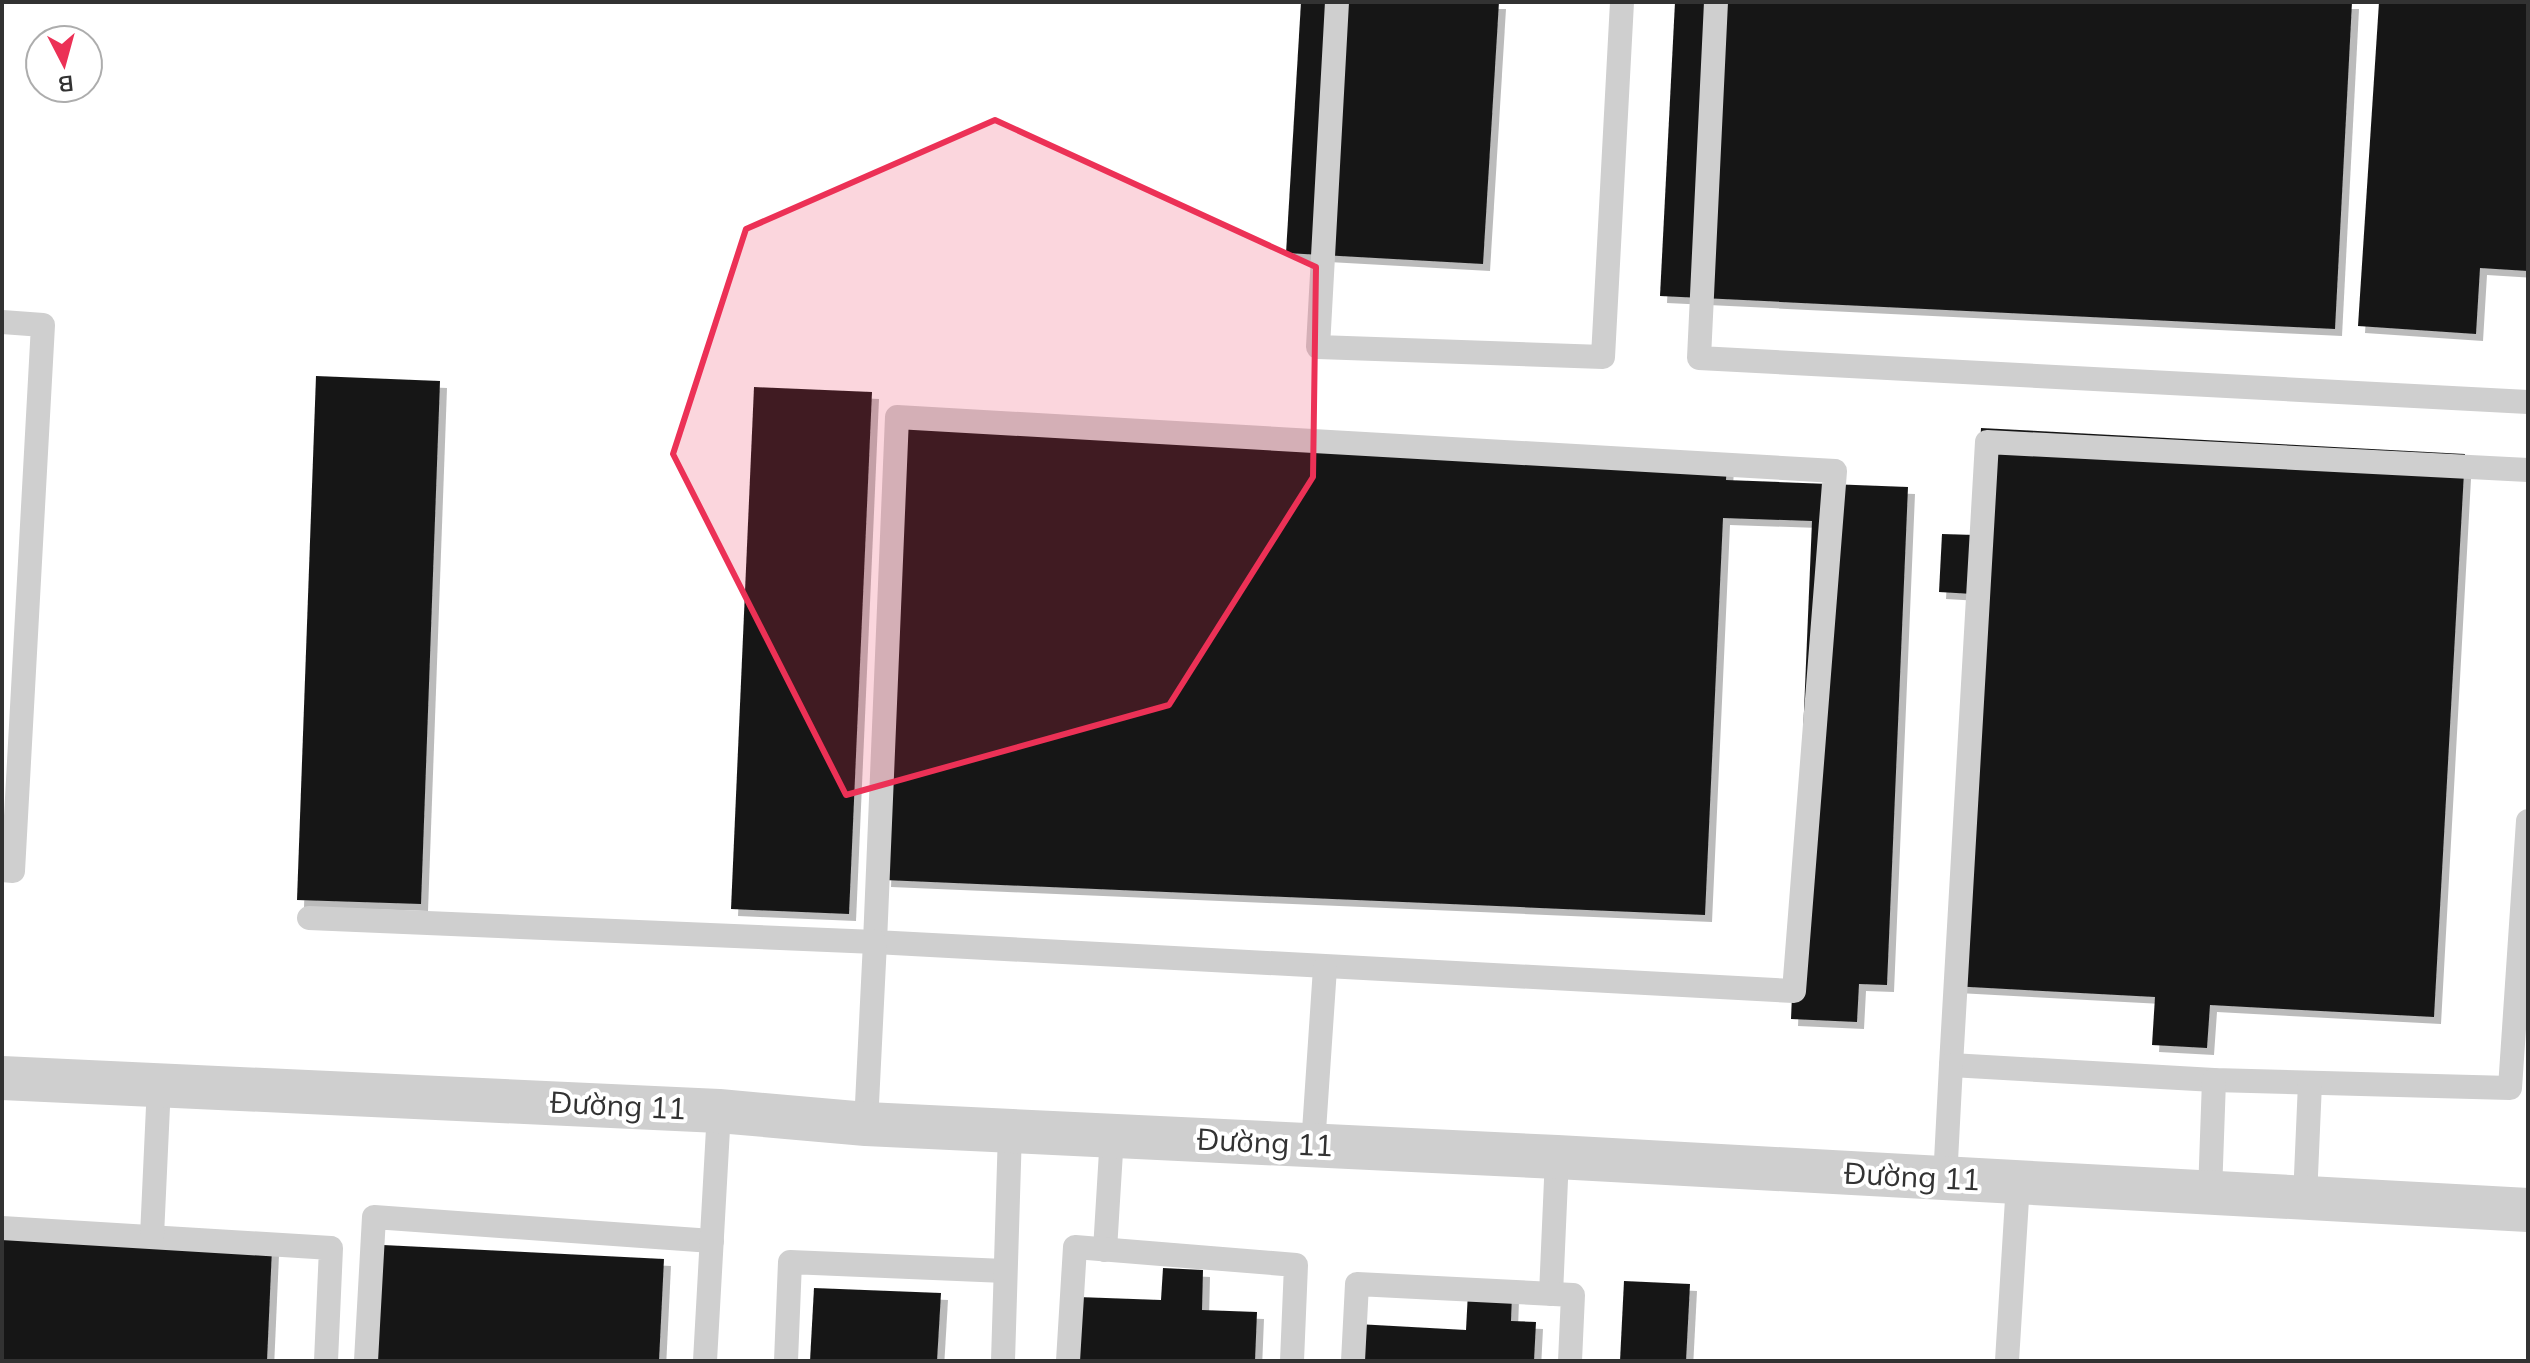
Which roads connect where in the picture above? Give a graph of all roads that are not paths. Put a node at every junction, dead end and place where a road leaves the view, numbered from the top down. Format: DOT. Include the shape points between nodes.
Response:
graph roads {
  1 [pos="1337,2"];
  2 [pos="1622,2"];
  3 [pos="1716,2"];
  4 [pos="2,322"];
  5 [pos="2528,402"];
  6 [pos="2528,470"];
  7 [pos="2528,821"];
  8 [pos="2,870"];
  9 [pos="309,918"];
  10 [pos="875,942"];
  11 [pos="1325,968"];
  12 [pos="1951,1065"];
  13 [pos="2,1078"];
  14 [pos="2214,1080"];
  15 [pos="2310,1083"];
  16 [pos="159,1085"];
  17 [pos="719,1111"];
  18 [pos="866,1124"];
  19 [pos="1010,1131"];
  20 [pos="1112,1135"];
  21 [pos="1313,1146"];
  22 [pos="1557,1157"];
  23 [pos="1945,1180"];
  24 [pos="2018,1183"];
  25 [pos="2210,1193"];
  26 [pos="2305,1198"];
  27 [pos="2528,1210"];
  28 [pos="2,1228"];
  29 [pos="152,1236"];
  30 [pos="712,1241"];
  31 [pos="1105,1250"];
  32 [pos="1005,1271"];
  33 [pos="1551,1294"];
  34 [pos="326,1361"];
  35 [pos="366,1361"];
  36 [pos="705,1361"];
  37 [pos="786,1361"];
  38 [pos="1003,1361"];
  39 [pos="1068,1361"];
  40 [pos="1292,1361"];
  41 [pos="1353,1361"];
  42 [pos="1570,1361"];
  43 [pos="2007,1361"];
  1 -- 2 [label="lane" via="1318,347 1603,357"];
  3 -- 5 [label="lane" via="1699,358"];
  4 -- 8 [label="lane" via="43,325 13,871"];
  6 -- 12 [label="lane" via="1987,442"];
  7 -- 15 [label="lane" via="2510,1088"];
  9 -- 10 [label="lane"];
  10 -- 11 [label="lane"];
  10 -- 11 [label="lane" via="897,417 1835,471 1794,991"];
  10 -- 18 [label="lane"];
  11 -- 21 [label="lane"];
  12 -- 14 [label="lane"];
  12 -- 23 [label="lane"];
  13 -- 16 [label="street, Đường 11"];
  14 -- 15 [label="lane"];
  14 -- 25 [label="lane"];
  15 -- 26 [label="lane"];
  16 -- 17 [label="street, Đường 11"];
  16 -- 29 [label="lane"];
  17 -- 18 [label="street, Đường 11"];
  17 -- 30 [label="lane"];
  18 -- 19 [label="street, Đường 11"];
  19 -- 20 [label="street, Đường 11"];
  19 -- 32 [label="lane"];
  20 -- 21 [label="street, Đường 11"];
  20 -- 31 [label="lane"];
  21 -- 22 [label="street, Đường 11"];
  22 -- 23 [label="street, Đường 11"];
  22 -- 33 [label="lane"];
  23 -- 24 [label="street, Đường 11"];
  24 -- 25 [label="street, Đường 11"];
  24 -- 43 [label="lane"];
  25 -- 26 [label="street, Đường 11"];
  26 -- 27 [label="street, Đường 11"];
  28 -- 29 [label="lane"];
  29 -- 34 [label="lane" via="331,1248"];
  30 -- 35 [label="lane" via="374,1217"];
  30 -- 36 [label="lane"];
  31 -- 39 [label="lane" via="1075,1247"];
  31 -- 40 [label="lane" via="1296,1265"];
  32 -- 37 [label="lane" via="790,1262"];
  32 -- 38 [label="lane"];
  33 -- 41 [label="lane" via="1357,1284"];
  33 -- 42 [label="lane" via="1573,1295"];
}
